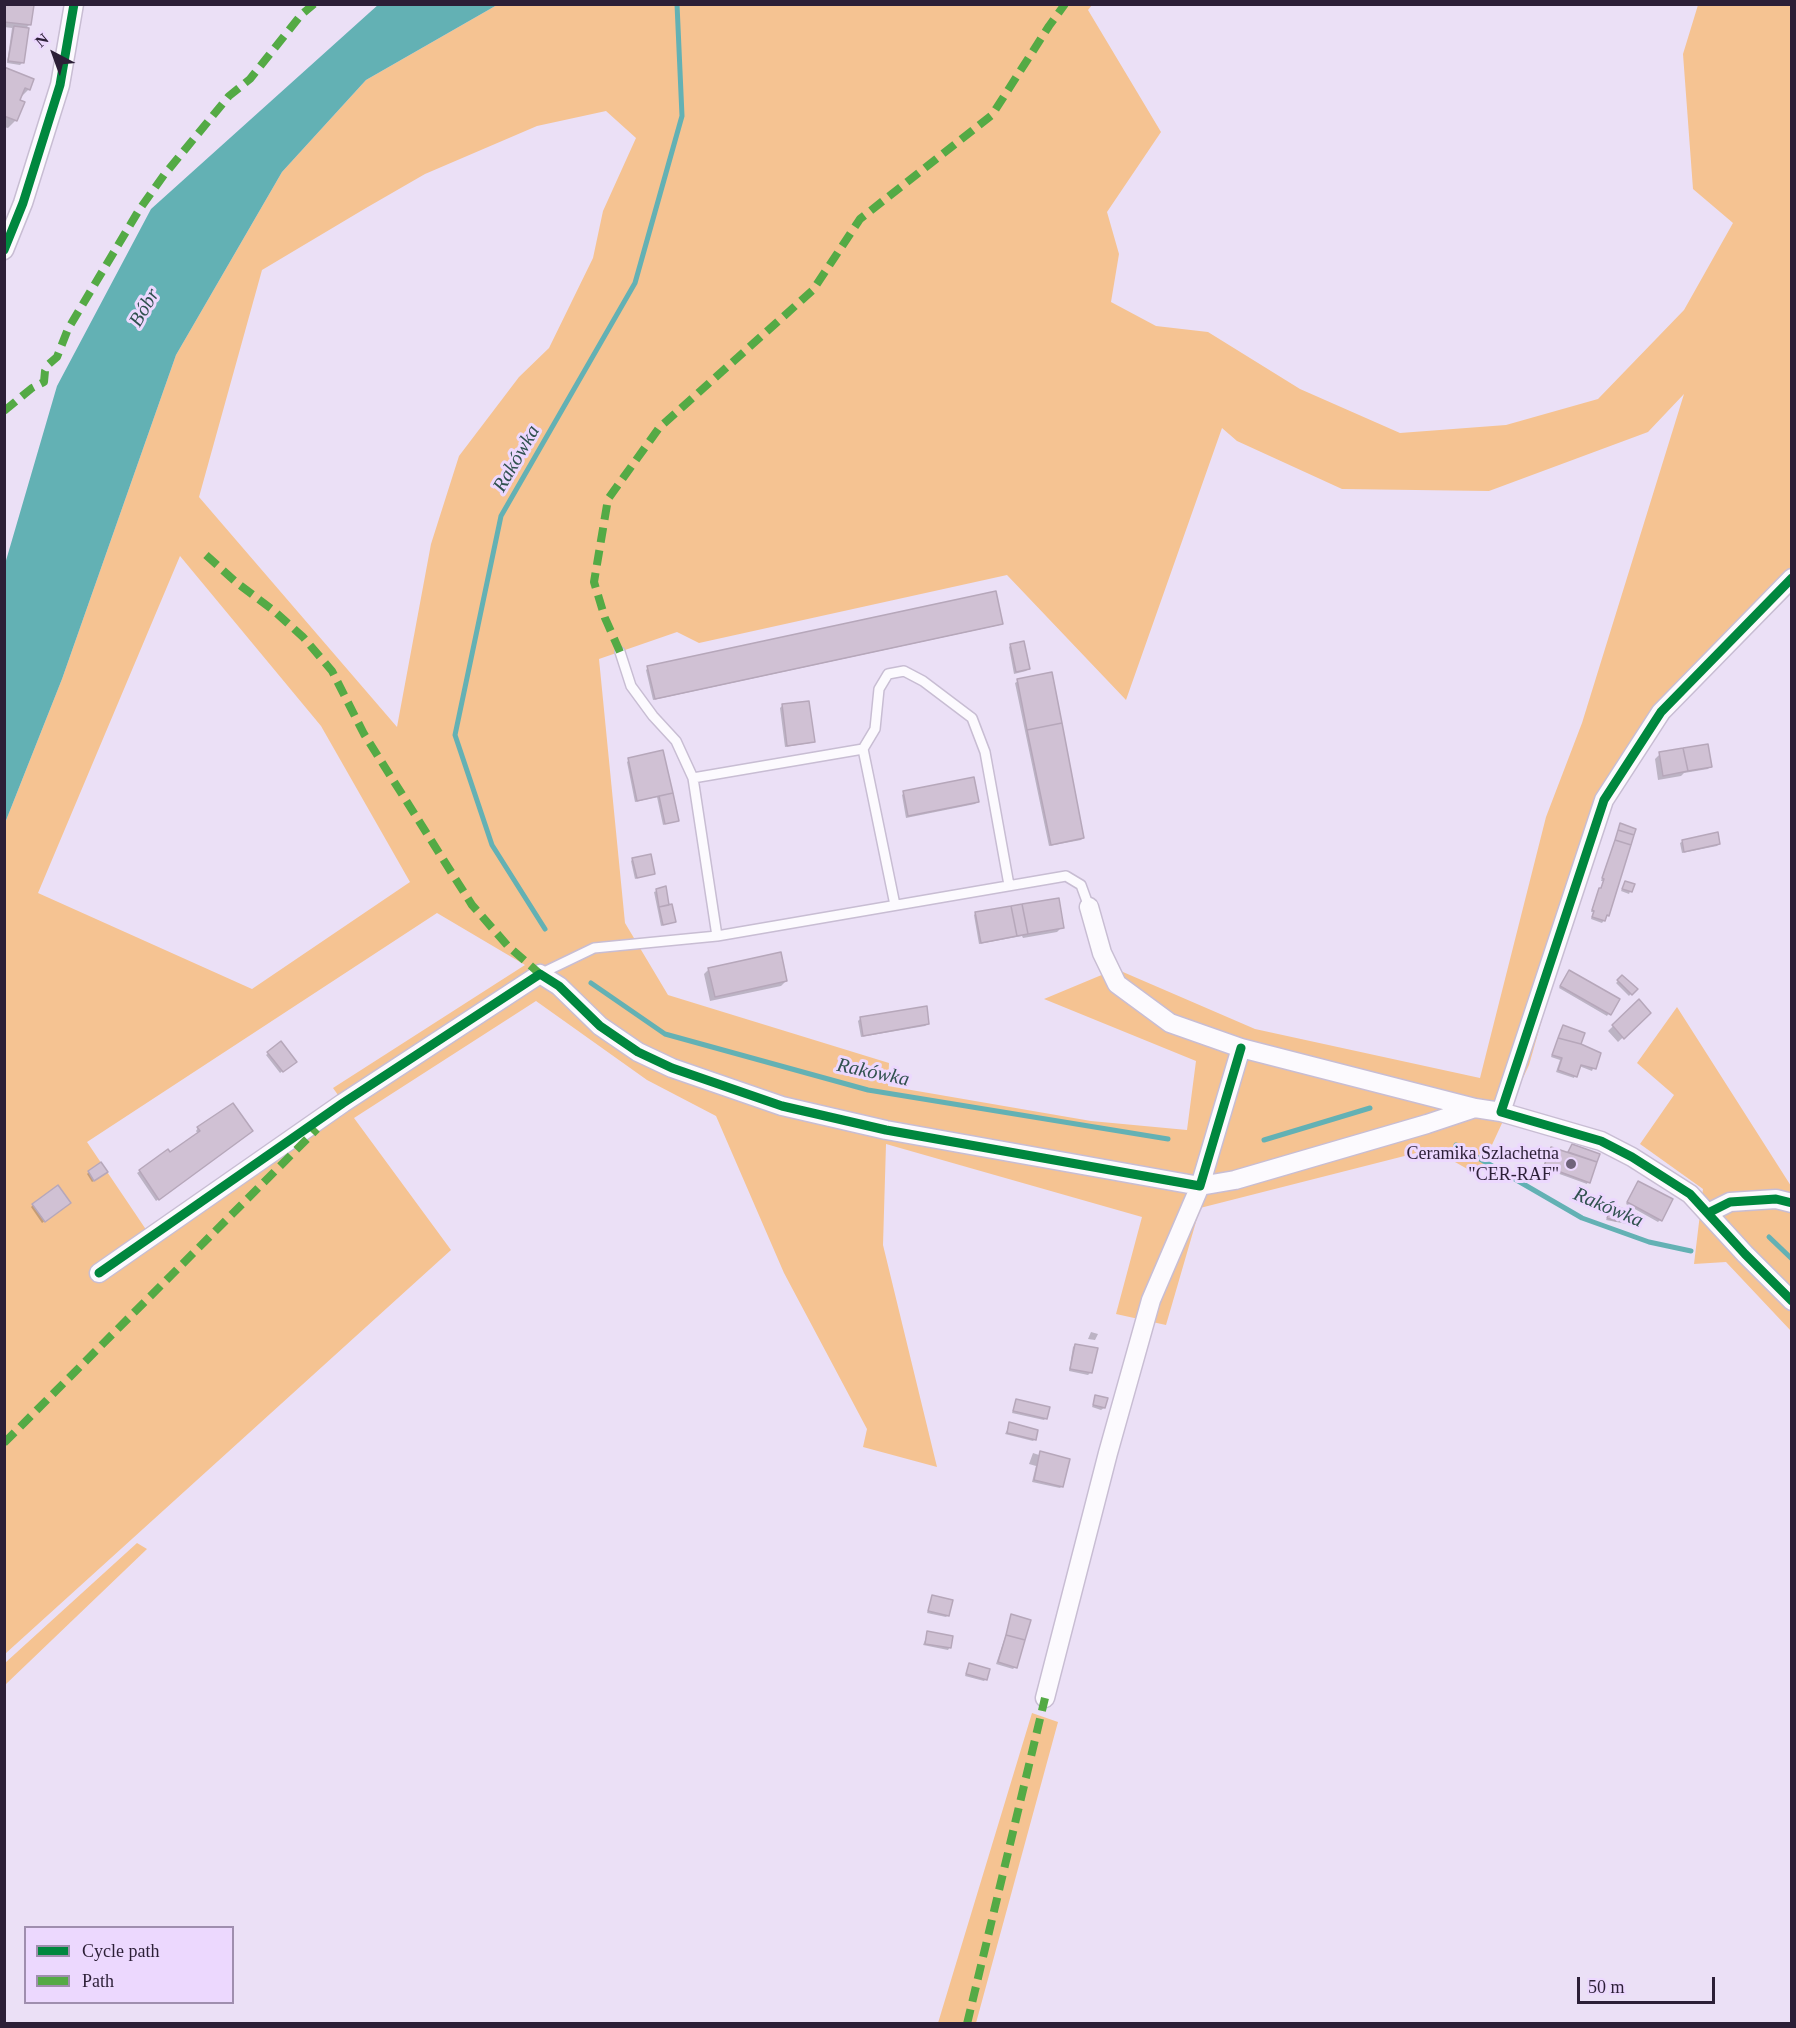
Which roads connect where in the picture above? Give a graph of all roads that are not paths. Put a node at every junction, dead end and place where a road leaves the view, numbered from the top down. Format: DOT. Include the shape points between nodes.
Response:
graph roads {
  1 [pos="74,4"];
  2 [pos="7,239"];
  3 [pos="1791,578"];
  4 [pos="620,652"];
  5 [pos="863,749"];
  6 [pos="693,778"];
  7 [pos="1009,885"];
  8 [pos="895,905"];
  9 [pos="1089,907"];
  10 [pos="717,936"];
  11 [pos="540,974"];
  12 [pos="1241,1048"];
  13 [pos="1475,1108"];
  14 [pos="1501,1112"];
  15 [pos="1200,1186"];
  16 [pos="1786,1198"];
  17 [pos="1708,1213"];
  18 [pos="99,1273"];
  19 [pos="1791,1301"];
  20 [pos="1045,1698"];
  1 -- 2 [label="street" via="60,85 23,203"];
  3 -- 14 [label="street" via="1661,712 1604,800"];
  4 -- 6 [label="lane" via="631,686 676,741"];
  5 -- 6 [label="lane"];
  5 -- 7 [label="lane" via="875,729 879,689 888,674 904,671 914,676 972,718 985,752"];
  5 -- 8 [label="lane"];
  6 -- 10 [label="lane"];
  7 -- 8 [label="lane"];
  7 -- 9 [label="lane" via="1066,876 1081,885"];
  8 -- 10 [label="lane"];
  9 -- 12 [label="street" via="1102,953 1117,984 1170,1023"];
  10 -- 11 [label="lane" via="594,948"];
  11 -- 15 [label="street" via="600,1026 638,1052 672,1068 782,1106 886,1130"];
  11 -- 18 [label="street" via="343,1103"];
  12 -- 13 [label="street"];
  12 -- 15 [label="street"];
  13 -- 14 [label="street"];
  13 -- 15 [label="street" via="1235,1180"];
  14 -- 17 [label="street" via="1601,1141 1690,1194"];
  15 -- 20 [label="street" via="1151,1300"];
  16 -- 17 [label="street" via="1730,1202"];
  17 -- 19 [label="street"];
}
